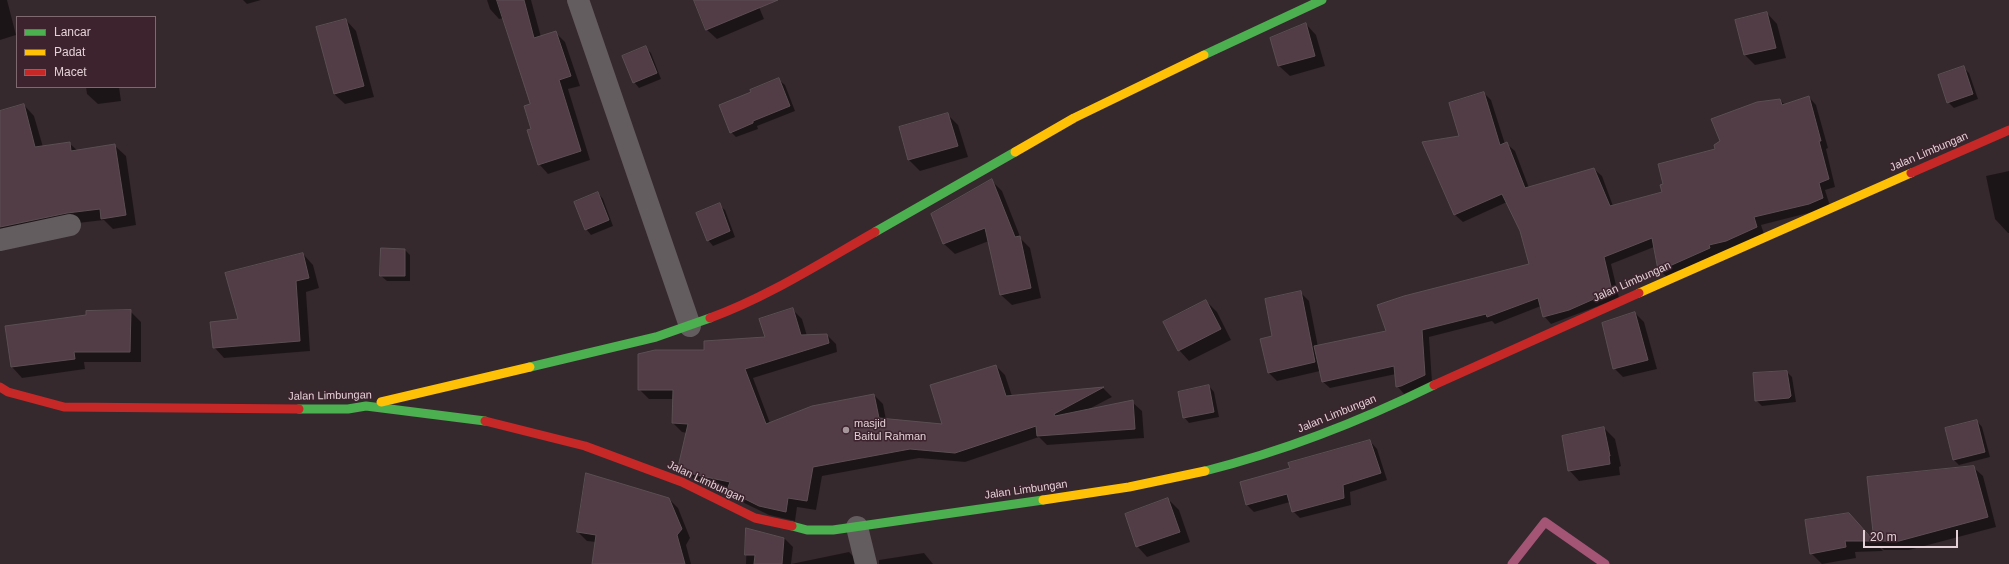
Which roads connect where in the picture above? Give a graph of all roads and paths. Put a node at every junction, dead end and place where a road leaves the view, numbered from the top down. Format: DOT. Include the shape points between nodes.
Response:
graph roads {
  1 [pos="578,0"];
  2 [pos="1322,0"];
  3 [pos="2009,130"];
  4 [pos="70,225"];
  5 [pos="0,240"];
  6 [pos="690,326"];
  7 [pos="0,387"];
  8 [pos="366,406"];
  9 [pos="857,527"];
  10 [pos="866,564"];
  1 -- 6 [label="street"];
  2 -- 6 [label="street" via="1074,118 789,281 750,301"];
  3 -- 9 [label="street, Jalan Limbungan" via="1459,372 1394,404 1281,448 1219,467 1156,482"];
  4 -- 5 [label="street"];
  6 -- 8 [label="street" via="656,337"];
  7 -- 8 [label="street, Jalan Limbungan" via="8,392 64,406 348,409"];
  8 -- 9 [label="street, Jalan Limbungan" via="491,422 585,446 682,482 755,518 781,525 807,530"];
  9 -- 10 [label="street"];
}
